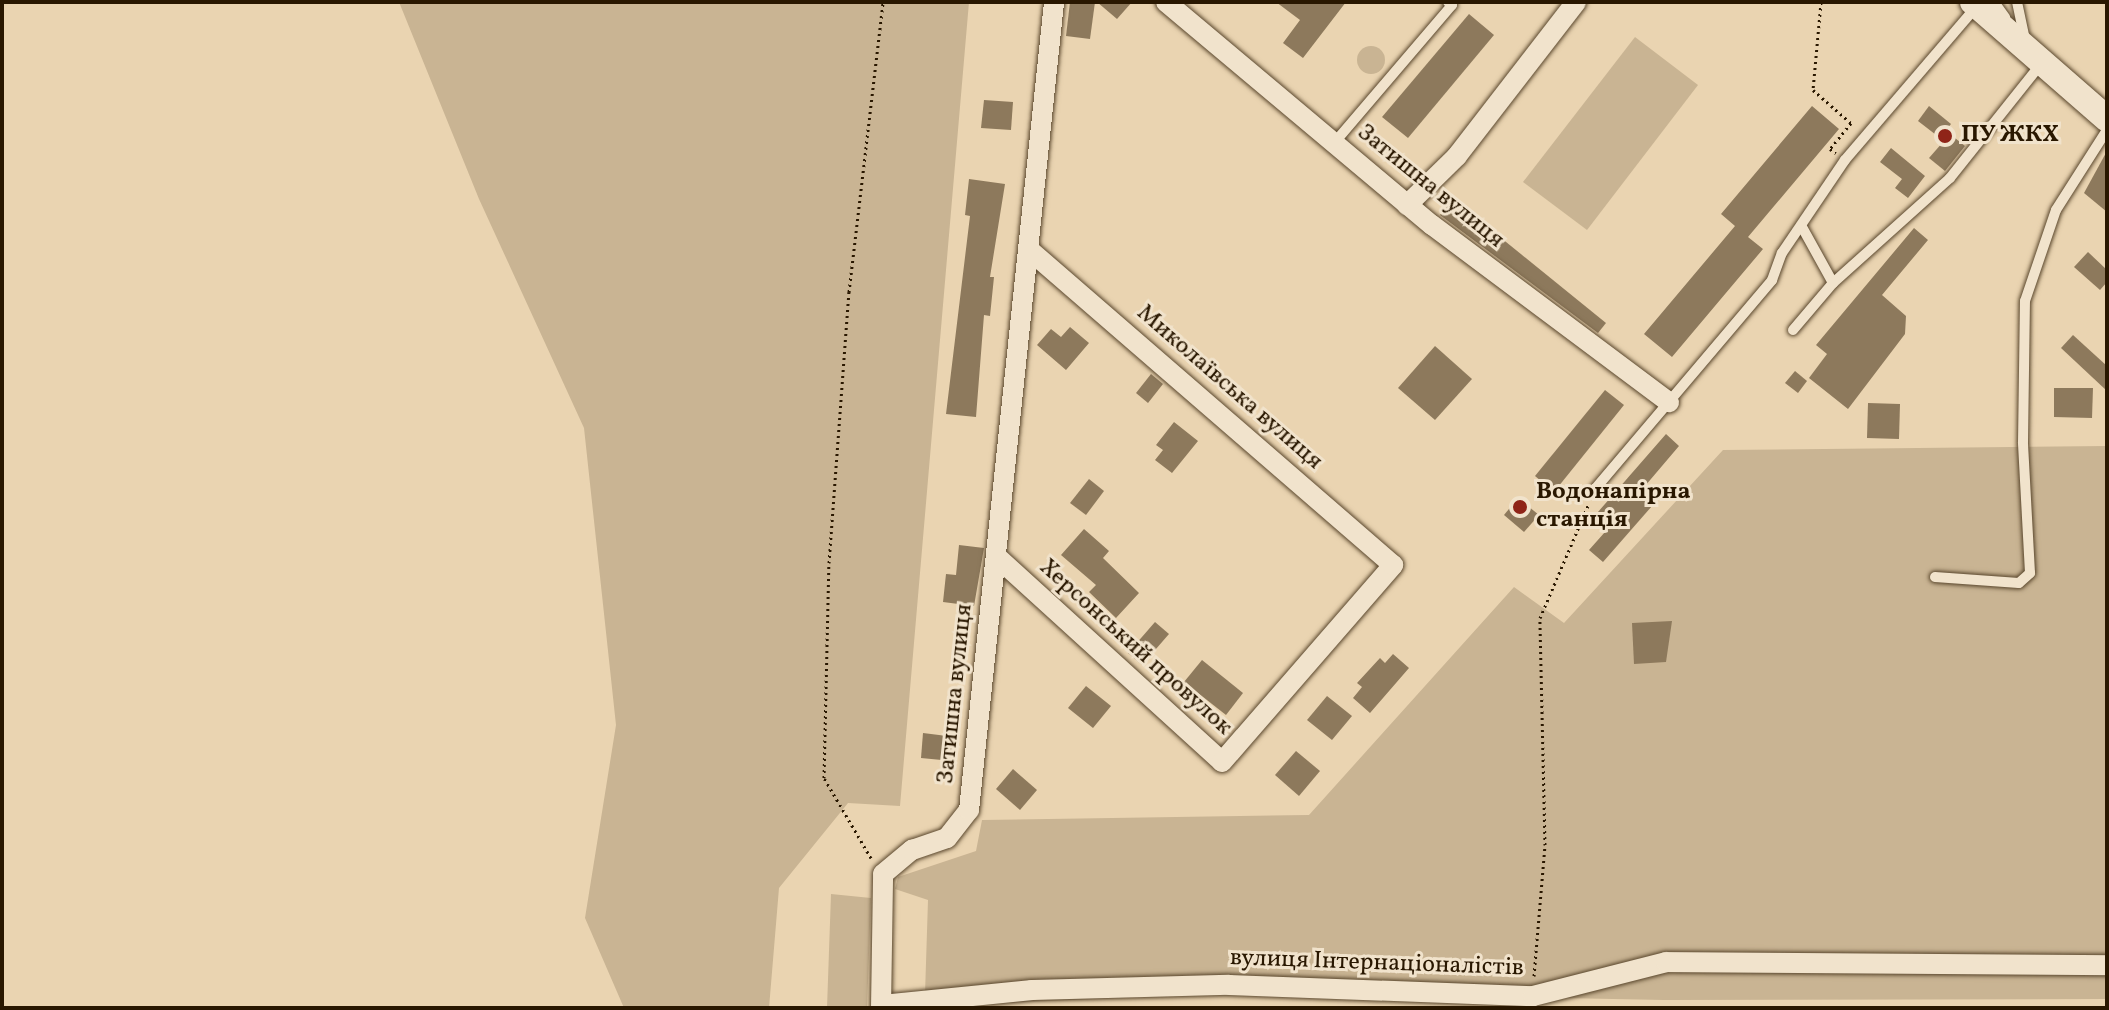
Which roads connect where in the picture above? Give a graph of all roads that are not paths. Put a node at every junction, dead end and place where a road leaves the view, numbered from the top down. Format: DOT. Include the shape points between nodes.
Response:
graph roads {
  1 [pos="1054,2"];
  2 [pos="1166,2"];
  3 [pos="1448,2"];
  4 [pos="1576,2"];
  5 [pos="2017,2"];
  6 [pos="1982,3"];
  7 [pos="2035,55"];
  8 [pos="2107,119"];
  9 [pos="2107,130"];
  10 [pos="1335,142"];
  11 [pos="1407,205"];
  12 [pos="1802,227"];
  13 [pos="1031,251"];
  14 [pos="1833,283"];
  15 [pos="1793,330"];
  16 [pos="1669,402"];
  17 [pos="1595,489"];
  18 [pos="997,557"];
  19 [pos="1393,565"];
  20 [pos="1935,577"];
  21 [pos="2107,965"];
  22 [pos="882,1006"];
  1 -- 13 [label="street, Затишна вулиця"];
  2 -- 10 [label="street, Затишна вулиця"];
  3 -- 10 [label="lane" via="1452,5"];
  4 -- 11 [label="street" via="1457,156"];
  5 -- 7 [label="lane"];
  6 -- 7 [label="street"];
  6 -- 12 [label="lane" via="1845,160"];
  7 -- 8 [label="street"];
  7 -- 14 [label="lane" via="1950,178"];
  9 -- 20 [label="lane" via="2056,210 2025,301 2023,442 2030,573 2019,583"];
  10 -- 11 [label="street, Затишна вулиця"];
  11 -- 16 [label="street, Затишна вулиця"];
  12 -- 14 [label="lane"];
  12 -- 16 [label="lane" via="1782,253 1772,280"];
  13 -- 18 [label="street, Затишна вулиця"];
  13 -- 19 [label="street, Миколаївська вулиця"];
  14 -- 15 [label="lane"];
  16 -- 17 [label="lane"];
  18 -- 19 [label="street, Херсонський провулок" via="1222,762"];
  18 -- 22 [label="street, Затишна вулиця" via="969,810 947,838 912,850 883,874"];
  21 -- 22 [label="street, вулиця Інтернаціоналістів" via="1666,962 1533,996 1229,985 1032,990"];
}
